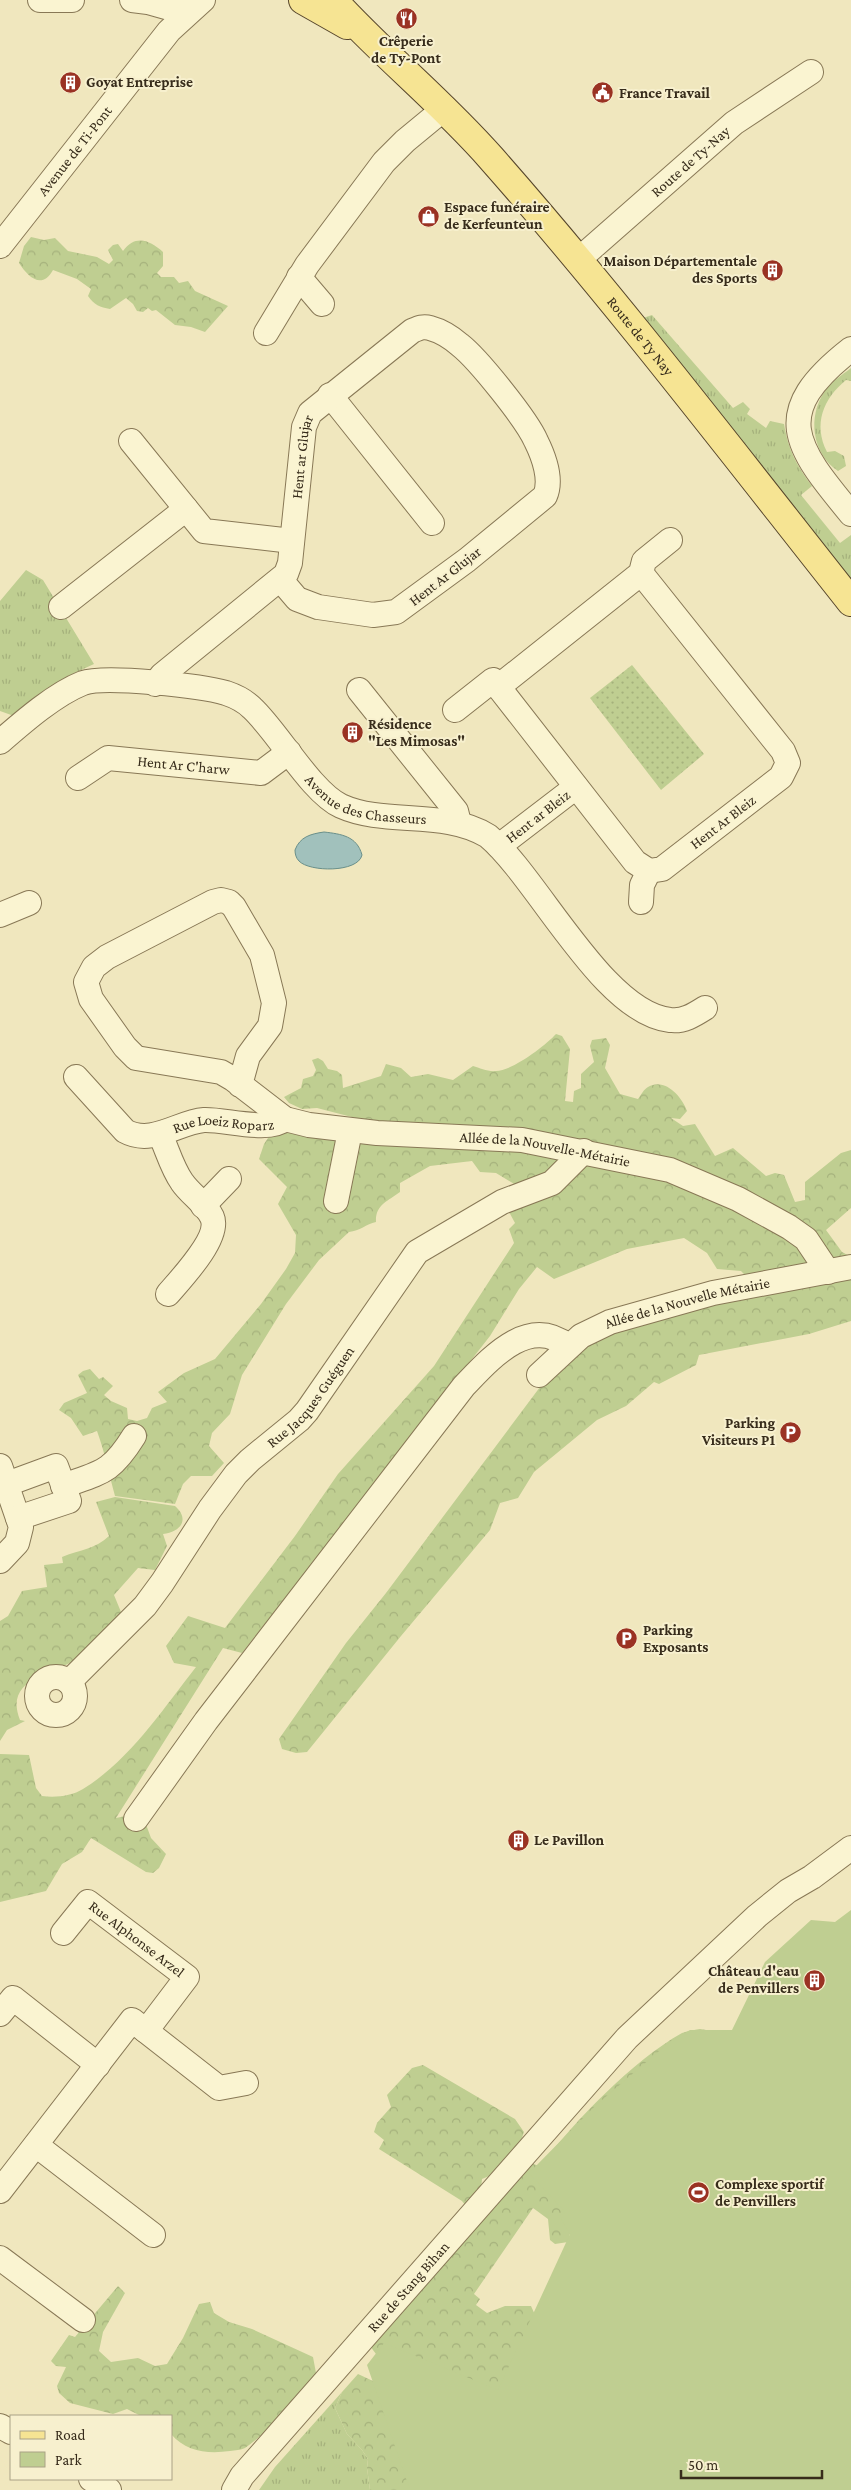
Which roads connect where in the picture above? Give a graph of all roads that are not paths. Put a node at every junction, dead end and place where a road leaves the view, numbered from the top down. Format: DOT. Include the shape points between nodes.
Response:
graph roads {
  1 [pos="40,0"];
  2 [pos="72,0"];
  3 [pos="132,0"];
  4 [pos="303,0"];
  5 [pos="333,0"];
  6 [pos="182,11"];
  7 [pos="374,42"];
  8 [pos="811,72"];
  9 [pos="445,108"];
  10 [pos="0,246"];
  11 [pos="577,261"];
  12 [pos="299,277"];
  13 [pos="322,304"];
  14 [pos="422,327"];
  15 [pos="266,334"];
  16 [pos="851,349"];
  17 [pos="330,395"];
  18 [pos="131,441"];
  19 [pos="186,509"];
  20 [pos="851,514"];
  21 [pos="432,523"];
  22 [pos="670,540"];
  23 [pos="292,541"];
  24 [pos="640,573"];
  25 [pos="280,579"];
  26 [pos="851,602"];
  27 [pos="60,608"];
  28 [pos="155,684"];
  29 [pos="498,687"];
  30 [pos="359,690"];
  31 [pos="455,710"];
  32 [pos="0,742"];
  33 [pos="289,752"];
  34 [pos="78,778"];
  35 [pos="576,787"];
  36 [pos="459,823"];
  37 [pos="499,846"];
  38 [pos="649,871"];
  39 [pos="641,902"];
  40 [pos="29,903"];
  41 [pos="0,915"];
  42 [pos="705,1008"];
  43 [pos="76,1077"];
  44 [pos="240,1084"];
  45 [pos="285,1119"];
  46 [pos="350,1131"];
  47 [pos="160,1134"];
  48 [pos="584,1151"];
  49 [pos="229,1179"];
  50 [pos="336,1201"];
  51 [pos="203,1206"];
  52 [pos="851,1267"];
  53 [pos="828,1272"];
  54 [pos="168,1294"];
  55 [pos="568,1346"];
  56 [pos="539,1375"];
  57 [pos="134,1436"];
  58 [pos="3,1475"];
  59 [pos="63,1486"];
  60 [pos="18,1518"];
  61 [pos="0,1561"];
  62 [pos="69,1682"];
  63 [pos="136,1819"];
  64 [pos="851,1848"];
  65 [pos="63,1934"];
  66 [pos="0,2014"];
  67 [pos="146,2031"];
  68 [pos="98,2065"];
  69 [pos="246,2083"];
  70 [pos="36,2145"];
  71 [pos="7,2167"];
  72 [pos="0,2191"];
  73 [pos="153,2235"];
  74 [pos="0,2258"];
  75 [pos="83,2320"];
  76 [pos="93,2480"];
  77 [pos="238,2483"];
  78 [pos="110,2490"];
  79 [pos="223,2490"];
  1 -- 2 [label="street"];
  3 -- 6 [label="street"];
  4 -- 7 [label="main road, Route de Ty Nay"];
  5 -- 7 [label="main road, Route de Ty Nay"];
  6 -- 10 [label="street, Avenue de Ti-Pont"];
  7 -- 9 [label="main road, Route de Ty Nay"];
  8 -- 11 [label="street, Route de Ty-Nay" via="734,123"];
  9 -- 11 [label="main road, Route de Ty Nay" via="511,180"];
  9 -- 12 [label="street" via="384,162"];
  11 -- 26 [label="main road, Route de Ty Nay"];
  12 -- 13 [label="street"];
  12 -- 15 [label="street"];
  14 -- 17 [label="street, Hent ar Glujar" via="404,336"];
  14 -- 25 [label="street, Hent Ar Glujar" via="440,332 467,351 531,432 545,469 548,484 545,496 467,560 396,612 373,614 318,607 297,598"];
  16 -- 20 [label="street" via="812,385 801,407 799,428 809,461"];
  17 -- 21 [label="street, Hent Ar Glujar"];
  17 -- 23 [label="street, Hent ar Glujar" via="310,413 304,427"];
  18 -- 19 [label="street"];
  19 -- 23 [label="street" via="207,532"];
  19 -- 27 [label="street"];
  22 -- 24 [label="street" via="644,560"];
  23 -- 25 [label="street, Hent ar Glujar" via="289,569"];
  24 -- 29 [label="street"];
  24 -- 38 [label="street, Hent Ar Bleiz" via="783,751 788,763 781,777 744,806 662,869"];
  25 -- 28 [label="street"];
  28 -- 32 [label="street, Avenue des Chasseurs" via="117,680 85,682 66,692"];
  28 -- 33 [label="street, Avenue des Chasseurs" via="212,690 233,696 254,710"];
  29 -- 31 [label="street" via="492,680"];
  29 -- 35 [label="street, Hent Ar Bleiz"];
  30 -- 36 [label="street" via="456,811"];
  33 -- 34 [label="street, Hent Ar C'harw" via="261,773 108,758"];
  33 -- 36 [label="street, Avenue des Chasseurs" via="323,792 342,807 360,812"];
  35 -- 37 [label="street, Hent ar Bleiz"];
  35 -- 38 [label="street, Hent Ar Bleiz" via="635,862"];
  36 -- 37 [label="street, Avenue des Chasseurs" via="477,829"];
  37 -- 42 [label="street, Avenue des Chasseurs" via="614,989 647,1012 669,1020 684,1019"];
  38 -- 39 [label="street" via="642,885"];
  40 -- 41 [label="street"];
  43 -- 47 [label="street, Rue Loeiz Roparz" via="125,1131 135,1135"];
  44 -- 44 [label="street, Allée de la Nouvelle-Métairie" via="221,1072 141,1059 132,1054 91,999 86,982 94,967 203,905 221,900 229,902 240,913 262,955 274,1003 270,1026 248,1056"];
  44 -- 45 [label="street, Allée de la Nouvelle-Métairie"];
  45 -- 46 [label="street, Allée de la Nouvelle-Métairie" via="309,1126"];
  45 -- 47 [label="street, Rue Loeiz Roparz" via="264,1125 195,1121"];
  46 -- 48 [label="street, Allée de la Nouvelle-Métairie" via="522,1140"];
  46 -- 50 [label="street"];
  47 -- 51 [label="street, Rue Loeiz Roparz" via="182,1183"];
  48 -- 53 [label="street, Allée de la Nouvelle-Métairie" via="670,1170 738,1199 806,1239"];
  48 -- 62 [label="street, Rue Jacques Guéguen" via="552,1183 502,1202 417,1252 307,1412 236,1474 144,1606"];
  49 -- 51 [label="street"];
  51 -- 54 [label="street, Rue Loeiz Roparz" via="213,1220 211,1233 196,1260"];
  52 -- 53 [label="street, Allée de la Nouvelle Métairie"];
  53 -- 55 [label="street, Allée de la Nouvelle Métairie" via="722,1292 627,1317 596,1328"];
  55 -- 56 [label="street, Allée de la Nouvelle Métairie"];
  55 -- 63 [label="street" via="552,1336 530,1335 502,1350 464,1386 212,1713"];
  57 -- 59 [label="street" via="114,1465"];
  58 -- 59 [label="street" via="56,1466"];
  58 -- 60 [label="street"];
  59 -- 60 [label="street" via="69,1501"];
  60 -- 61 [label="street" via="20,1537 13,1550"];
  64 -- 77 [label="street, Rue de Stang Bihan" via="764,1910 686,1992 615,2050 363,2352"];
  65 -- 67 [label="street, Rue Alphonse Arzel" via="88,1902 187,1976"];
  66 -- 68 [label="street" via="13,1998"];
  67 -- 68 [label="street" via="132,2020"];
  67 -- 69 [label="street" via="219,2088"];
  68 -- 70 [label="street"];
  70 -- 71 [label="street"];
  70 -- 73 [label="street"];
  71 -- 72 [label="street"];
  74 -- 75 [label="street"];
  76 -- 78 [label="street"];
  77 -- 79 [label="street, Rue de Stang Bihan"];
}
